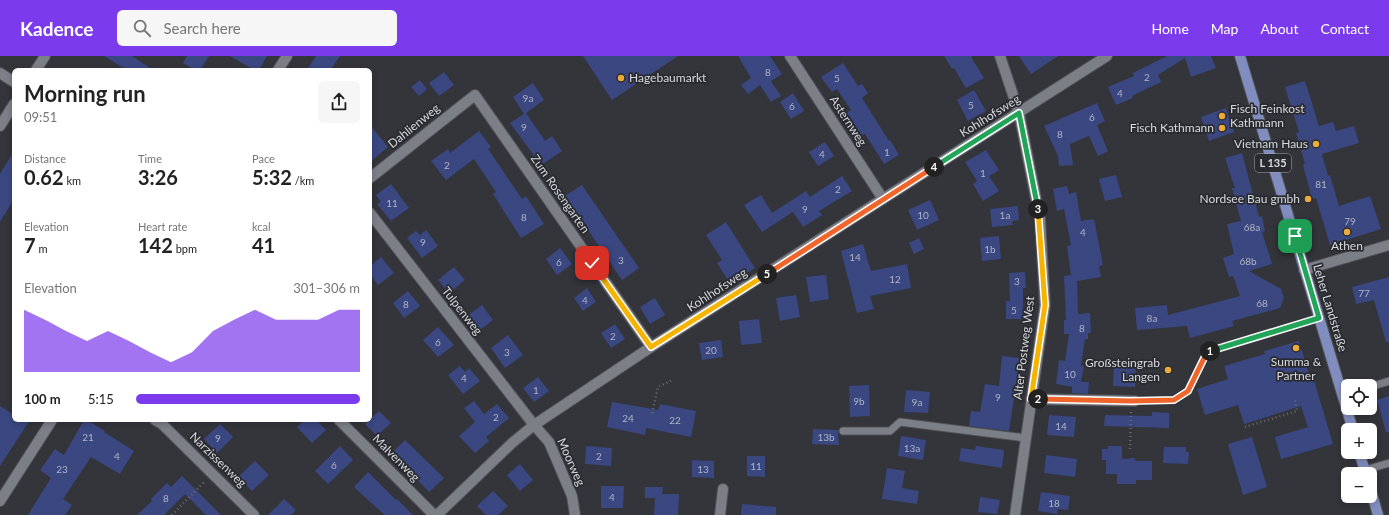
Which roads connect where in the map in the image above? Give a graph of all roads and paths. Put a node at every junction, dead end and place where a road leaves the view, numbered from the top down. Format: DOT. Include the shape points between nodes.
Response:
graph roads {
  1 [pos="45,56"];
  2 [pos="287,56"];
  3 [pos="790,56"];
  4 [pos="1000,56"];
  5 [pos="1107,56"];
  6 [pos="1240,56"];
  7 [pos="37,68"];
  8 [pos="279,68"];
  9 [pos="0,73"];
  10 [pos="12,81"];
  11 [pos="474,95"];
  12 [pos="12,107"];
  13 [pos="1019,113"];
  14 [pos="0,126"];
  15 [pos="372,176"];
  16 [pos="883,199"];
  17 [pos="372,216"];
  18 [pos="1389,245"];
  19 [pos="1304,270"];
  20 [pos="1319,318"];
  21 [pos="651,347"];
  22 [pos="1207,352"];
  23 [pos="673,380"];
  24 [pos="1389,381"];
  25 [pos="1341,382"];
  26 [pos="1377,384"];
  27 [pos="1031,399"];
  28 [pos="1295,400"];
  29 [pos="1133,401"];
  30 [pos="652,413"];
  31 [pos="51,422"];
  32 [pos="159,422"];
  33 [pos="341,422"];
  34 [pos="534,425"];
  35 [pos="1245,427"];
  36 [pos="843,431"];
  37 [pos="1026,438"];
  38 [pos="1130,449"];
  39 [pos="1389,463"];
  40 [pos="1377,468"];
  41 [pos="213,473"];
  42 [pos="723,489"];
  43 [pos="0,501"];
  44 [pos="1375,503"];
  45 [pos="172,515"];
  46 [pos="254,515"];
  47 [pos="435,515"];
  48 [pos="575,515"];
  49 [pos="720,515"];
  50 [pos="1015,515"];
  51 [pos="1378,515"];
  1 -- 7 [label="street"];
  2 -- 8 [label="street"];
  3 -- 16 [label="street, Asternweg"];
  4 -- 13 [label="street, Alter Postweg West"];
  5 -- 13 [label="street, Kohlhofsweg"];
  6 -- 19 [label="main road, Leher Landstraße / L 135"];
  9 -- 10 [label="street"];
  11 -- 15 [label="street, Dahlienweg"];
  11 -- 21 [label="street, Zum Rosengarten"];
  12 -- 14 [label="street"];
  13 -- 16 [label="street, Kohlhofsweg"];
  13 -- 27 [label="street, Alter Postweg West" via="1040,219 1045,305"];
  16 -- 21 [label="street, Kohlhofsweg"];
  17 -- 34 [label="street, Tulpenweg"];
  18 -- 19 [label="street"];
  19 -- 20 [label="main road, Leher Landstraße / L 135"];
  20 -- 22 [label="lane"];
  20 -- 25 [label="main road, Leher Landstraße / L 135"];
  21 -- 34 [label="street, Kohlhofsweg"];
  22 -- 29 [label="path" via="1188,391 1182,396 1174,400"];
  23 -- 30 [label="path" via="658,386"];
  24 -- 26 [label="lane"];
  27 -- 29 [label="street"];
  27 -- 37 [label="street, Alter Postweg West"];
  28 -- 35 [label="path" via="1297,411"];
  29 -- 38 [label="path"];
  31 -- 43 [label="street"];
  32 -- 41 [label="street, Narzissenweg"];
  33 -- 47 [label="street, Malvenweg"];
  34 -- 47 [label="street, Kohlhofsweg"];
  34 -- 48 [label="street, Moorweg" via="549,442 572,496"];
  36 -- 37 [label="lane" via="890,431 900,422"];
  37 -- 50 [label="street, Alter Postweg West"];
  39 -- 40 [label="lane"];
  41 -- 45 [label="path"];
  41 -- 46 [label="street, Narzissenweg"];
  42 -- 49 [label="street"];
  44 -- 51 [label="main road"];
}
